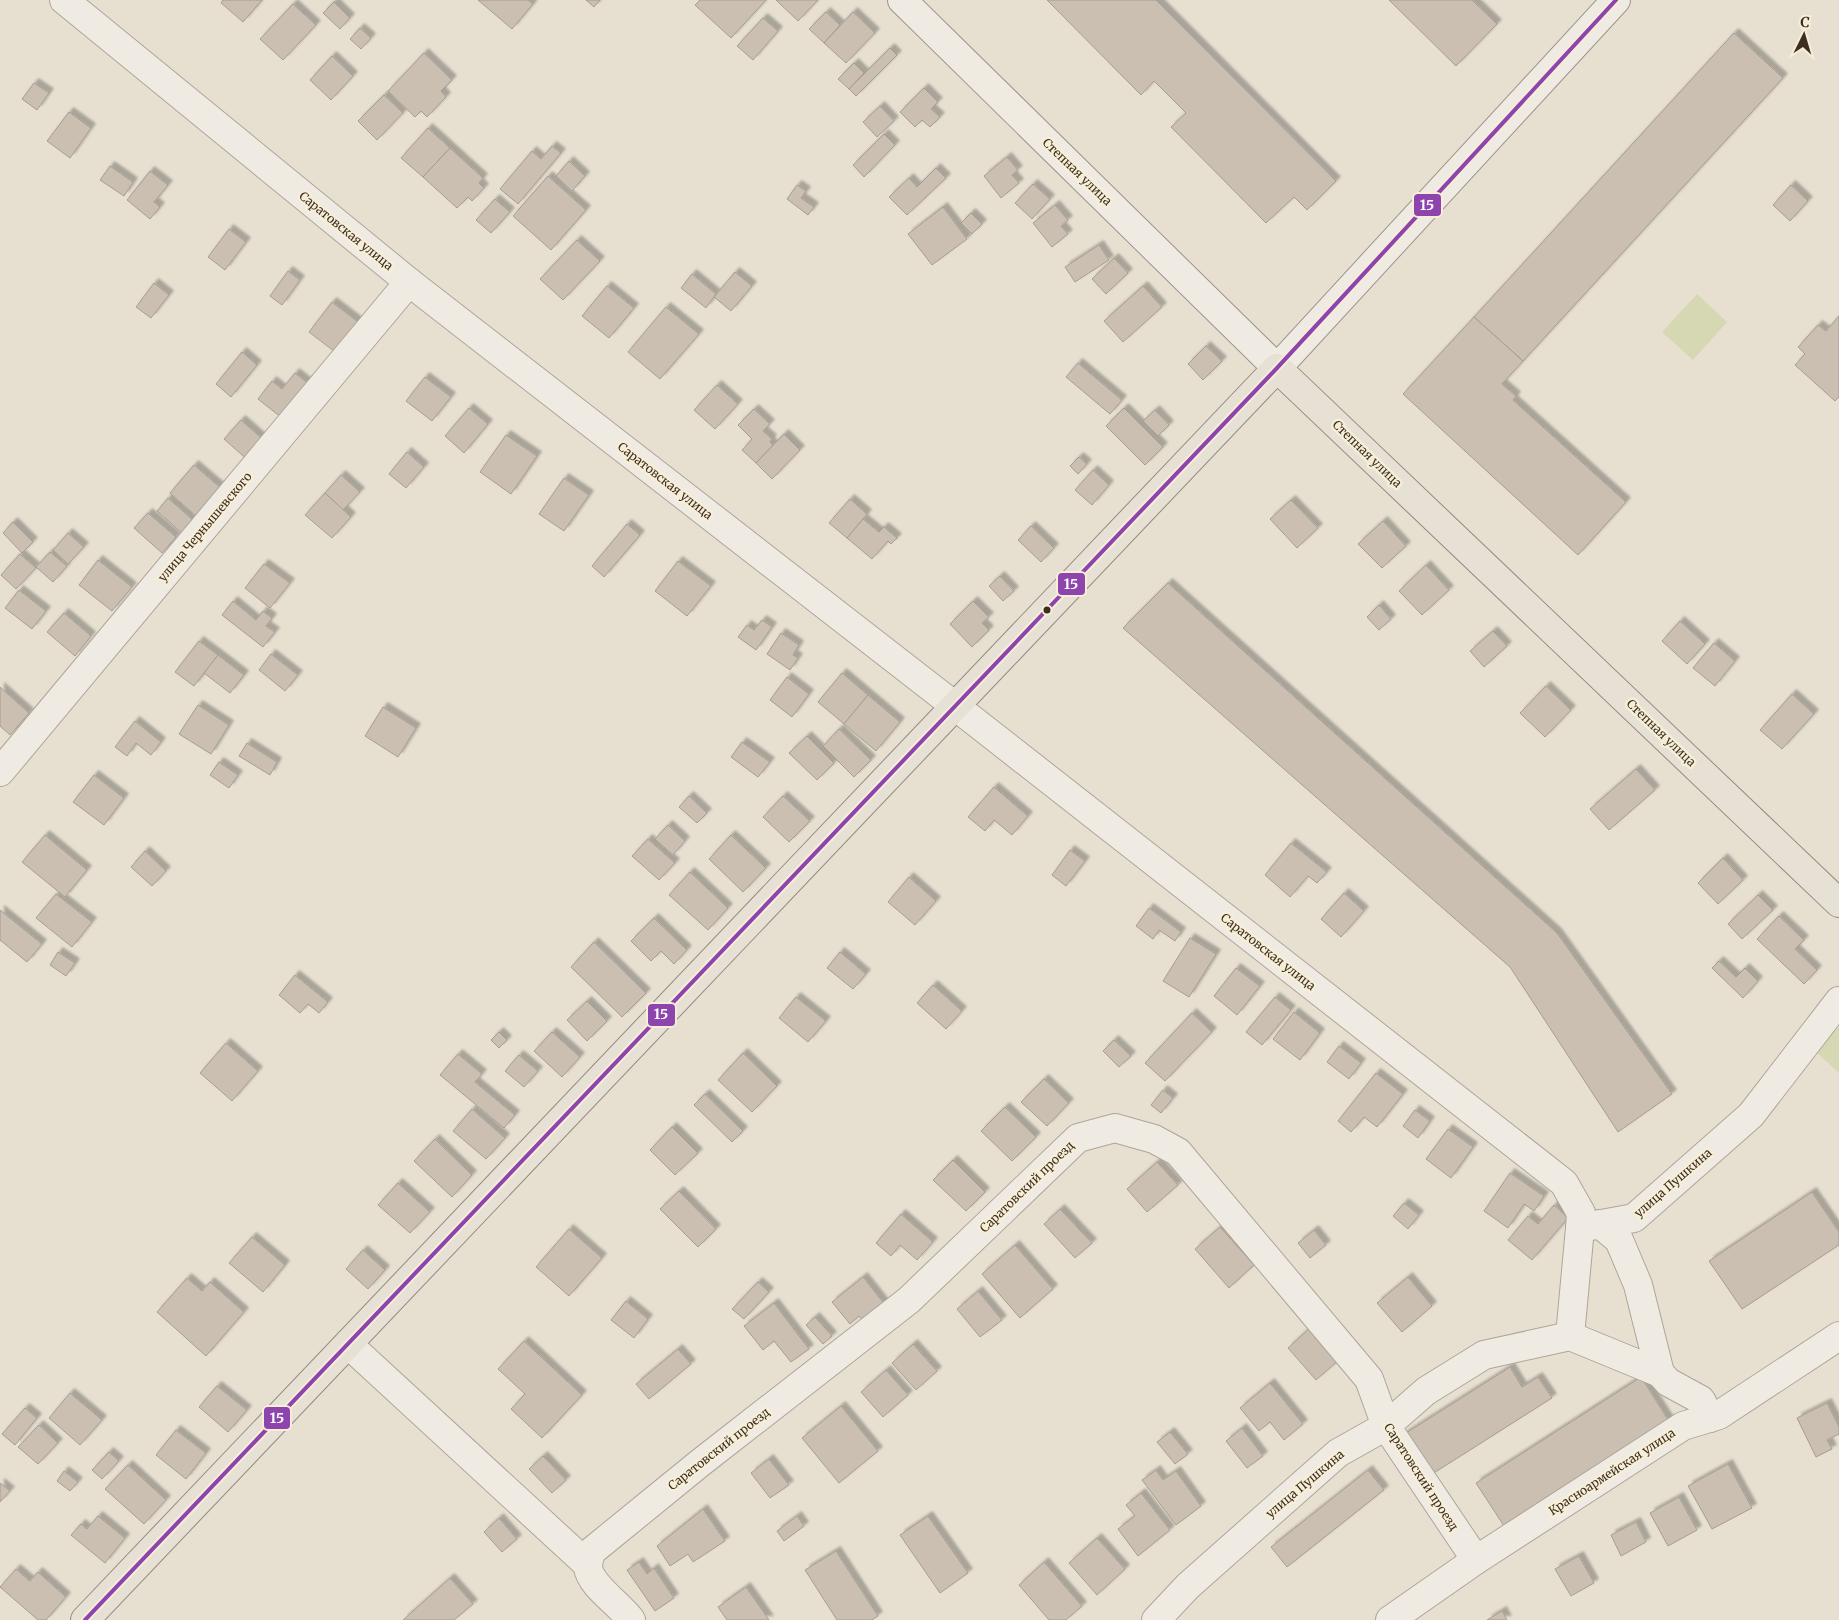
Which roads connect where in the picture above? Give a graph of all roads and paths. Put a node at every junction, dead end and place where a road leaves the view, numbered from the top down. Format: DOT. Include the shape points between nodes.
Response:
graph roads {
  1 [pos="64,0"];
  2 [pos="902,0"];
  3 [pos="1616,0"];
  4 [pos="409,282"];
  5 [pos="1277,368"];
  6 [pos="955,706"];
  7 [pos="0,772"];
  8 [pos="1839,903"];
  9 [pos="1839,1002"];
  10 [pos="1590,1226"];
  11 [pos="1570,1336"];
  12 [pos="1839,1336"];
  13 [pos="348,1344"];
  14 [pos="1660,1373"];
  15 [pos="1710,1418"];
  16 [pos="1386,1426"];
  17 [pos="1476,1560"];
  18 [pos="588,1565"];
  19 [pos="85,1620"];
  20 [pos="631,1620"];
  21 [pos="1156,1620"];
  22 [pos="1390,1620"];
  1 -- 4 [label="street, Саратовская улица"];
  2 -- 5 [label="street, Степная улица"];
  3 -- 5 [label="street"];
  4 -- 6 [label="street, Саратовская улица"];
  4 -- 7 [label="street, улица Чернышевского"];
  5 -- 6 [label="main road"];
  5 -- 8 [label="main road, Степная улица"];
  6 -- 10 [label="street, Саратовская улица" via="1564,1183"];
  6 -- 13 [label="main road"];
  9 -- 10 [label="street, улица Пушкина" via="1751,1115 1634,1218"];
  10 -- 11 [label="street"];
  10 -- 14 [label="street" via="1619,1240 1638,1285"];
  11 -- 14 [label="street"];
  11 -- 16 [label="street, улица Пушкина" via="1484,1355 1426,1391"];
  12 -- 15 [label="street, Красноармейская улица" via="1720,1415"];
  13 -- 18 [label="street"];
  13 -- 19 [label="main road"];
  14 -- 15 [label="street" via="1668,1382 1701,1400"];
  15 -- 17 [label="street, Красноармейская улица" via="1683,1426"];
  16 -- 17 [label="street, Саратовский проезд"];
  16 -- 18 [label="street, Саратовский проезд" via="1369,1379 1178,1152 1154,1139 1115,1128 1078,1138 909,1300 592,1551"];
  16 -- 21 [label="street, улица Пушкина" via="1338,1454 1188,1586"];
  17 -- 22 [label="street, Красноармейская улица"];
  18 -- 20 [label="street" via="591,1578"];
}
